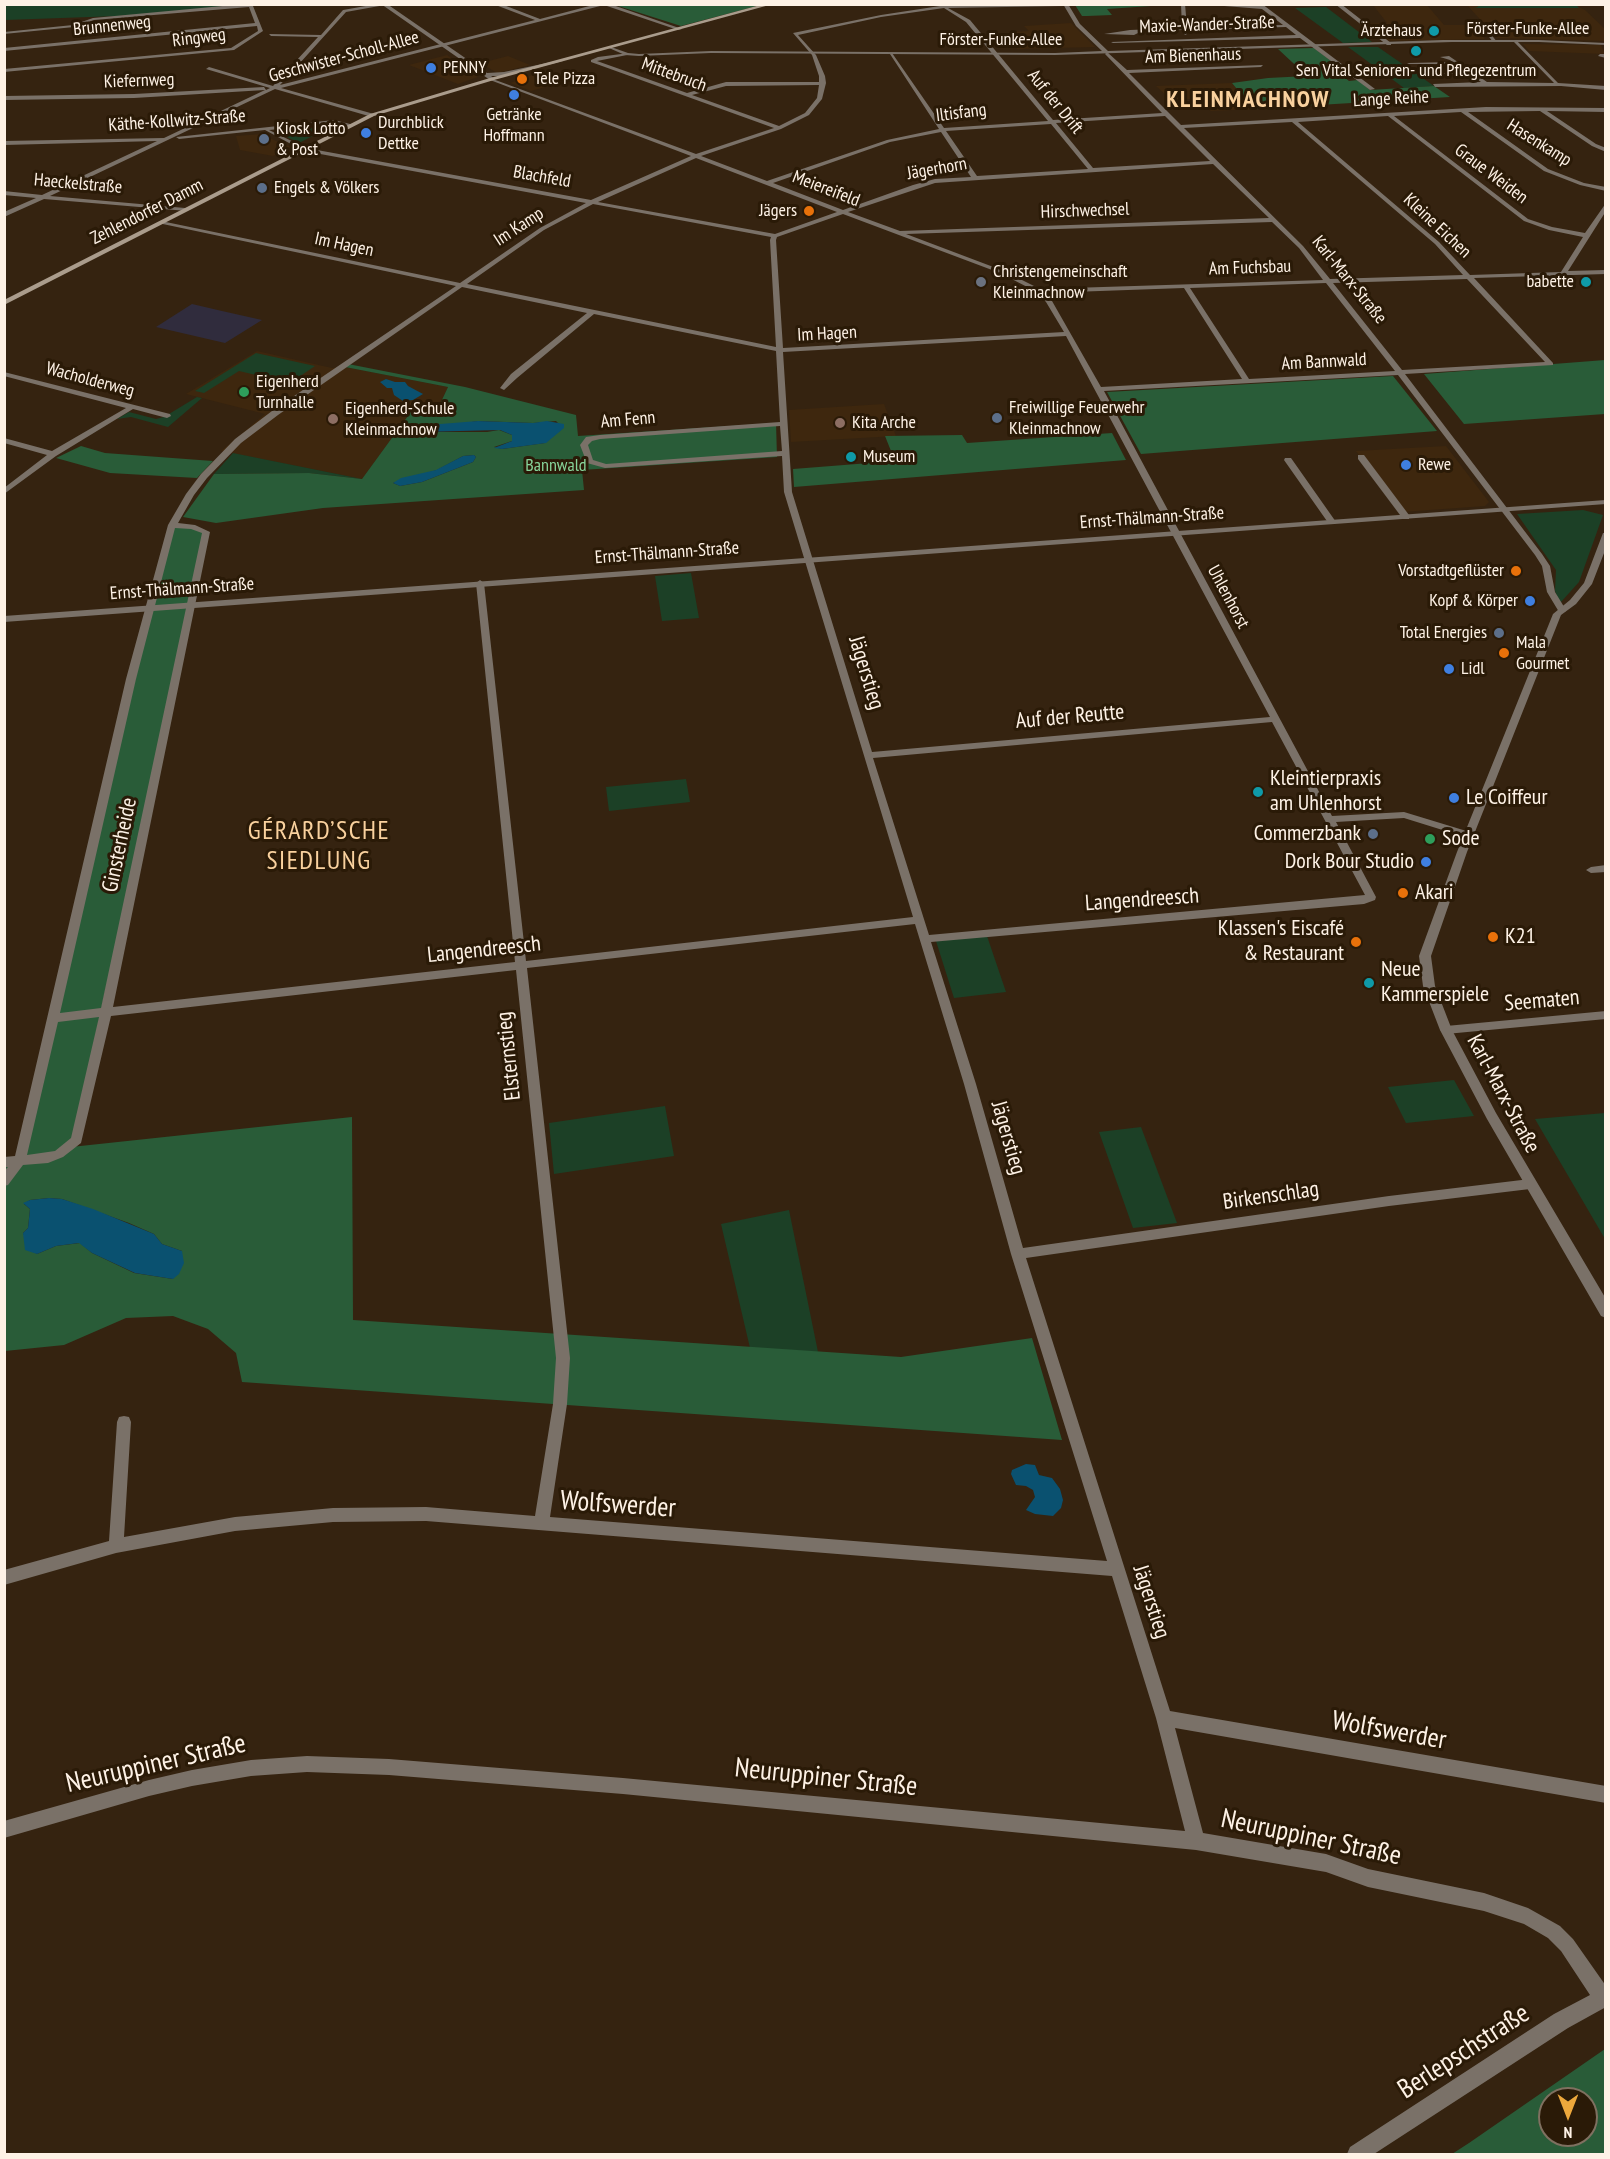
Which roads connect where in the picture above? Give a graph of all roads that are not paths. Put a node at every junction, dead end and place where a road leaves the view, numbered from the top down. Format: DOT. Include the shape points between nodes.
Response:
graph roads {
  1 [pos="265,4"];
  2 [pos="495,4"];
  3 [pos="604,4"];
  4 [pos="771,4"];
  5 [pos="930,4"];
  6 [pos="1183,4"];
  7 [pos="1201,4"];
  8 [pos="1337,4"];
  9 [pos="383,5"];
  10 [pos="1002,5"];
  11 [pos="1065,5"];
  12 [pos="251,6"];
  13 [pos="1261,6"];
  14 [pos="940,7"];
  15 [pos="540,20"];
  16 [pos="259,24"];
  17 [pos="1288,26"];
  18 [pos="678,29"];
  19 [pos="1184,29"];
  20 [pos="1485,30"];
  21 [pos="4,33"];
  22 [pos="1106,34"];
  23 [pos="271,35"];
  24 [pos="322,36"];
  25 [pos="1302,36"];
  26 [pos="1185,39"];
  27 [pos="1495,41"];
  28 [pos="1516,41"];
  29 [pos="1113,42"];
  30 [pos="1390,44"];
  31 [pos="1605,44"];
  32 [pos="444,46"];
  33 [pos="1315,46"];
  34 [pos="611,48"];
  35 [pos="4,50"];
  36 [pos="1188,50"];
  37 [pos="812,52"];
  38 [pos="1107,53"];
  39 [pos="627,54"];
  40 [pos="892,54"];
  41 [pos="996,54"];
  42 [pos="563,61"];
  43 [pos="1409,64"];
  44 [pos="1261,66"];
  45 [pos="209,69"];
  46 [pos="4,71"];
  47 [pos="1125,72"];
  48 [pos="1469,73"];
  49 [pos="1420,74"];
  50 [pos="486,75"];
  51 [pos="492,80"];
  52 [pos="823,83"];
  53 [pos="1482,84"];
  54 [pos="1435,85"];
  55 [pos="1559,85"];
  56 [pos="274,88"];
  57 [pos="1605,88"];
  58 [pos="1372,89"];
  59 [pos="685,95"];
  60 [pos="4,98"];
  61 [pos="1539,108"];
  62 [pos="1462,110"];
  63 [pos="1605,110"];
  64 [pos="1166,114"];
  65 [pos="1388,114"];
  66 [pos="372,116"];
  67 [pos="1293,120"];
  68 [pos="1051,121"];
  69 [pos="351,124"];
  70 [pos="1179,127"];
  71 [pos="779,128"];
  72 [pos="267,130"];
  73 [pos="942,130"];
  74 [pos="170,138"];
  75 [pos="4,143"];
  76 [pos="304,149"];
  77 [pos="1605,150"];
  78 [pos="697,156"];
  79 [pos="1214,162"];
  80 [pos="1091,170"];
  81 [pos="975,177"];
  82 [pos="768,183"];
  83 [pos="1605,189"];
  84 [pos="4,193"];
  85 [pos="46,196"];
  86 [pos="591,202"];
  87 [pos="1605,205"];
  88 [pos="185,210"];
  89 [pos="844,212"];
  90 [pos="4,215"];
  91 [pos="1274,220"];
  92 [pos="161,223"];
  93 [pos="896,232"];
  94 [pos="1585,235"];
  95 [pos="775,236"];
  96 [pos="1564,272"];
  97 [pos="1605,273"];
  98 [pos="1468,276"];
  99 [pos="1327,280"];
  100 [pos="461,284"];
  101 [pos="1185,285"];
  102 [pos="1039,291"];
  103 [pos="4,303"];
  104 [pos="592,312"];
  105 [pos="1068,334"];
  106 [pos="778,350"];
  107 [pos="1551,364"];
  108 [pos="1400,373"];
  109 [pos="4,374"];
  110 [pos="1248,382"];
  111 [pos="504,388"];
  112 [pos="1099,389"];
  113 [pos="132,407"];
  114 [pos="167,416"];
  115 [pos="783,424"];
  116 [pos="4,440"];
  117 [pos="784,450"];
  118 [pos="53,454"];
  119 [pos="1361,457"];
  120 [pos="1288,460"];
  121 [pos="204,476"];
  122 [pos="4,492"];
  123 [pos="1605,502"];
  124 [pos="1504,510"];
  125 [pos="1406,517"];
  126 [pos="1332,522"];
  127 [pos="172,525"];
  128 [pos="1176,533"];
  129 [pos="1605,535"];
  130 [pos="808,560"];
  131 [pos="480,583"];
  132 [pos="192,605"];
  133 [pos="151,608"];
  134 [pos="1560,612"];
  135 [pos="4,619"];
  136 [pos="1274,719"];
  137 [pos="868,755"];
  138 [pos="1330,819"];
  139 [pos="1469,836"];
  140 [pos="1605,868"];
  141 [pos="1591,870"];
  142 [pos="1364,900"];
  143 [pos="918,920"];
  144 [pos="924,939"];
  145 [pos="521,966"];
  146 [pos="106,1012"];
  147 [pos="1605,1015"];
  148 [pos="54,1018"];
  149 [pos="1446,1030"];
  150 [pos="21,1160"];
  151 [pos="4,1162"];
  152 [pos="4,1181"];
  153 [pos="1530,1184"];
  154 [pos="1018,1254"];
  155 [pos="1605,1312"];
  156 [pos="124,1422"];
  157 [pos="541,1524"];
  158 [pos="116,1546"];
  159 [pos="1117,1569"];
  160 [pos="4,1578"];
  161 [pos="1164,1718"];
  162 [pos="1605,1795"];
  163 [pos="4,1830"];
  164 [pos="1196,1841"];
  165 [pos="1605,1994"];
  166 [pos="1357,2154"];
  1 -- 12 [label="street"];
  2 -- 15 [label="street"];
  3 -- 15 [label="street, Geschwister-Scholl-Allee"];
  3 -- 18 [label="street"];
  4 -- 18 [label="main road, Zehlendorfer Damm"];
  5 -- 14 [label="street"];
  6 -- 19 [label="street"];
  7 -- 13 [label="street"];
  8 -- 30 [label="street"];
  9 -- 24 [label="street" via="345,12"];
  9 -- 32 [label="street, Meiereifeld"];
  10 -- 11 [label="street"];
  10 -- 14 [label="street"];
  11 -- 38 [label="street, Karl-Marx-Straße" via="1078,25"];
  12 -- 16 [label="street, Ringweg"];
  12 -- 21 [label="street, Ringweg" via="93,19 74,26"];
  13 -- 17 [label="street"];
  14 -- 37 [label="street" via="794,35"];
  14 -- 41 [label="street, Auf der Drift" via="968,21"];
  15 -- 32 [label="street, Geschwister-Scholl-Allee"];
  16 -- 35 [label="street, Brunnenweg"];
  16 -- 46 [label="street, Ringweg" via="261,32 232,49"];
  17 -- 19 [label="street, Maxie-Wander-Straße"];
  17 -- 25 [label="street"];
  18 -- 34 [label="main road, Zehlendorfer Damm"];
  19 -- 22 [label="street, Maxie-Wander-Straße"];
  19 -- 26 [label="street"];
  20 -- 27 [label="street"];
  23 -- 24 [label="street"];
  24 -- 56 [label="street"];
  25 -- 26 [label="street, Maxie-Wander-Straße"];
  25 -- 33 [label="street"];
  26 -- 29 [label="street, Maxie-Wander-Straße"];
  26 -- 36 [label="street"];
  27 -- 28 [label="street, Förster-Funke-Allee"];
  27 -- 30 [label="street, Förster-Funke-Allee"];
  28 -- 31 [label="street, Förster-Funke-Allee"];
  28 -- 55 [label="street"];
  30 -- 33 [label="street, Förster-Funke-Allee"];
  32 -- 50 [label="street, Meiereifeld"];
  32 -- 56 [label="street, Geschwister-Scholl-Allee"];
  33 -- 36 [label="street, Förster-Funke-Allee"];
  33 -- 58 [label="street"];
  34 -- 39 [label="street, Förster-Funke-Allee"];
  34 -- 42 [label="main road, Zehlendorfer Damm"];
  36 -- 38 [label="street, Förster-Funke-Allee"];
  37 -- 39 [label="street, Förster-Funke-Allee"];
  37 -- 40 [label="street, Förster-Funke-Allee"];
  37 -- 52 [label="street"];
  38 -- 41 [label="street, Förster-Funke-Allee"];
  38 -- 47 [label="street, Karl-Marx-Straße"];
  39 -- 59 [label="street, Mittebruch" via="593,62"];
  40 -- 41 [label="street, Förster-Funke-Allee"];
  40 -- 73 [label="street"];
  41 -- 68 [label="street, Auf der Drift"];
  42 -- 50 [label="street"];
  42 -- 51 [label="main road, Zehlendorfer Damm"];
  43 -- 48 [label="street" via="1454,61"];
  44 -- 47 [label="street, Am Bienenhaus"];
  45 -- 56 [label="street"];
  47 -- 64 [label="street, Karl-Marx-Straße"];
  48 -- 49 [label="street"];
  48 -- 53 [label="street"];
  50 -- 51 [label="street, Meiereifeld"];
  51 -- 66 [label="main road, Zehlendorfer Damm"];
  51 -- 78 [label="street, Meiereifeld"];
  52 -- 59 [label="street" via="726,84"];
  52 -- 71 [label="street, Im Kamp" via="816,105"];
  53 -- 54 [label="street"];
  53 -- 55 [label="street"];
  55 -- 57 [label="street"];
  56 -- 60 [label="street, Kiefernweg"];
  56 -- 66 [label="street"];
  56 -- 74 [label="street, Geschwister-Scholl-Allee"];
  59 -- 71 [label="street, Mittebruch"];
  61 -- 62 [label="street, Lange Reihe"];
  61 -- 63 [label="street, Lange Reihe"];
  61 -- 77 [label="street"];
  62 -- 65 [label="street, Lange Reihe"];
  62 -- 83 [label="street, Hasenkamp" via="1546,170"];
  64 -- 68 [label="street, Iltisfang"];
  64 -- 70 [label="street, Karl-Marx-Straße"];
  65 -- 67 [label="street, Lange Reihe"];
  65 -- 94 [label="street, Graue Weiden" via="1526,220"];
  66 -- 69 [label="main road, Zehlendorfer Damm"];
  67 -- 70 [label="street, Lange Reihe"];
  67 -- 98 [label="street, Kleine Eichen" via="1437,243"];
  68 -- 73 [label="street, Iltisfang"];
  68 -- 80 [label="street, Auf der Drift"];
  69 -- 72 [label="street, Käthe-Kollwitz-Straße" via="334,122"];
  69 -- 76 [label="main road, Zehlendorfer Damm"];
  70 -- 79 [label="street, Karl-Marx-Straße"];
  71 -- 78 [label="street, Im Kamp"];
  72 -- 74 [label="street, Käthe-Kollwitz-Straße"];
  72 -- 76 [label="street"];
  73 -- 81 [label="street"];
  73 -- 82 [label="street, Iltisfang" via="889,141"];
  74 -- 75 [label="street, Käthe-Kollwitz-Straße"];
  74 -- 85 [label="street, Geschwister-Scholl-Allee"];
  76 -- 86 [label="street, Blachfeld"];
  76 -- 88 [label="main road, Zehlendorfer Damm"];
  78 -- 82 [label="street, Meiereifeld"];
  78 -- 86 [label="street, Im Kamp"];
  79 -- 80 [label="street, Jägerhorn"];
  79 -- 91 [label="street, Karl-Marx-Straße"];
  80 -- 81 [label="street, Jägerhorn"];
  81 -- 89 [label="street, Jägerhorn" via="925,183"];
  82 -- 89 [label="street, Meiereifeld"];
  84 -- 85 [label="street, Haeckelstraße"];
  85 -- 88 [label="street, Haeckelstraße"];
  85 -- 90 [label="street, Geschwister-Scholl-Allee"];
  86 -- 95 [label="street, Blachfeld"];
  86 -- 100 [label="street, Im Kamp" via="542,228"];
  87 -- 94 [label="street"];
  88 -- 92 [label="main road, Zehlendorfer Damm"];
  89 -- 93 [label="street, Meiereifeld"];
  89 -- 95 [label="street, Jägerhorn"];
  91 -- 93 [label="street, Hirschwechsel"];
  91 -- 99 [label="street, Karl-Marx-Straße"];
  92 -- 100 [label="street, Im Hagen"];
  92 -- 103 [label="main road, Zehlendorfer Damm"];
  93 -- 102 [label="street, Meiereifeld" via="1002,272"];
  94 -- 96 [label="street"];
  95 -- 106 [label="street"];
  96 -- 97 [label="street, Am Fuchsbau"];
  96 -- 98 [label="street, Am Fuchsbau"];
  98 -- 99 [label="street, Am Fuchsbau"];
  98 -- 107 [label="street, Kleine Eichen"];
  99 -- 101 [label="street, Am Fuchsbau"];
  99 -- 108 [label="street, Karl-Marx-Straße"];
  100 -- 104 [label="street, Im Hagen"];
  100 -- 121 [label="street, Im Kamp" via="249,433"];
  101 -- 102 [label="street, Am Fuchsbau"];
  101 -- 110 [label="street"];
  102 -- 105 [label="street, Meiereifeld"];
  104 -- 106 [label="street, Im Hagen"];
  104 -- 111 [label="street"];
  105 -- 106 [label="street, Im Hagen"];
  105 -- 112 [label="street, Meiereifeld"];
  106 -- 115 [label="street"];
  107 -- 108 [label="street, Am Bannwald"];
  108 -- 110 [label="street, Am Bannwald"];
  108 -- 124 [label="street, Karl-Marx-Straße"];
  109 -- 113 [label="street, Wacholderweg"];
  110 -- 112 [label="street, Am Bannwald"];
  112 -- 128 [label="street, Uhlenhorst"];
  113 -- 114 [label="street, Wacholderweg"];
  113 -- 118 [label="street"];
  115 -- 117 [label="street"];
  115 -- 117 [label="street, Am Fenn" via="600,437 589,439 584,445 590,461 605,466"];
  116 -- 118 [label="street"];
  117 -- 130 [label="street, Jägerstieg" via="788,492"];
  118 -- 122 [label="street"];
  119 -- 125 [label="street"];
  120 -- 126 [label="street"];
  121 -- 127 [label="street, Ginsterheide"];
  123 -- 124 [label="street, Ernst-Thälmann-Straße"];
  124 -- 125 [label="street, Ernst-Thälmann-Straße"];
  124 -- 134 [label="street, Karl-Marx-Straße" via="1546,566"];
  125 -- 126 [label="street, Ernst-Thälmann-Straße"];
  126 -- 128 [label="street, Ernst-Thälmann-Straße"];
  127 -- 132 [label="street, Ginsterheide" via="207,532"];
  127 -- 133 [label="street, Ginsterheide"];
  128 -- 130 [label="street, Ernst-Thälmann-Straße"];
  128 -- 136 [label="street, Uhlenhorst"];
  129 -- 134 [label="street" via="1588,584"];
  130 -- 131 [label="street, Ernst-Thälmann-Straße"];
  130 -- 137 [label="street, Jägerstieg"];
  131 -- 132 [label="street, Ernst-Thälmann-Straße"];
  131 -- 145 [label="street, Elsternstieg"];
  132 -- 133 [label="street, Ernst-Thälmann-Straße"];
  132 -- 146 [label="street, Ginsterheide"];
  133 -- 135 [label="street, Ernst-Thälmann-Straße"];
  133 -- 148 [label="street, Ginsterheide" via="131,679"];
  134 -- 139 [label="street, Karl-Marx-Straße"];
  136 -- 137 [label="street, Auf der Reutte"];
  136 -- 138 [label="street, Uhlenhorst"];
  137 -- 143 [label="street, Jägerstieg"];
  138 -- 139 [label="street" via="1404,815"];
  138 -- 142 [label="street, Uhlenhorst" via="1371,897"];
  139 -- 149 [label="street, Karl-Marx-Straße" via="1425,956 1428,980"];
  140 -- 141 [label="street"];
  142 -- 144 [label="street, Langendreesch"];
  143 -- 144 [label="street, Jägerstieg"];
  143 -- 145 [label="street, Langendreesch"];
  144 -- 154 [label="street, Jägerstieg"];
  145 -- 146 [label="street, Langendreesch"];
  145 -- 157 [label="street, Elsternstieg" via="563,1358 560,1404"];
  146 -- 148 [label="street, Langendreesch"];
  146 -- 150 [label="street, Ginsterheide" via="77,1140 48,1158"];
  147 -- 149 [label="street, Seematen"];
  148 -- 150 [label="street, Ginsterheide"];
  149 -- 153 [label="street, Karl-Marx-Straße"];
  150 -- 151 [label="street"];
  150 -- 152 [label="street, Ginsterheide"];
  153 -- 154 [label="street, Birkenschlag"];
  153 -- 155 [label="street, Karl-Marx-Straße"];
  154 -- 159 [label="street, Jägerstieg"];
  156 -- 158 [label="street"];
  157 -- 158 [label="street, Wolfswerder" via="426,1514 333,1515 235,1524"];
  157 -- 159 [label="street, Wolfswerder"];
  158 -- 160 [label="street, Wolfswerder"];
  159 -- 161 [label="street, Jägerstieg"];
  161 -- 162 [label="street, Wolfswerder"];
  161 -- 164 [label="street, Jägerstieg"];
  163 -- 164 [label="street, Neuruppiner Straße" via="192,1778 307,1764 623,1786"];
  164 -- 165 [label="street, Neuruppiner Straße" via="1326,1863 1368,1878 1484,1902 1528,1917 1567,1945"];
  165 -- 166 [label="street, Berlepschstraße"];
}
